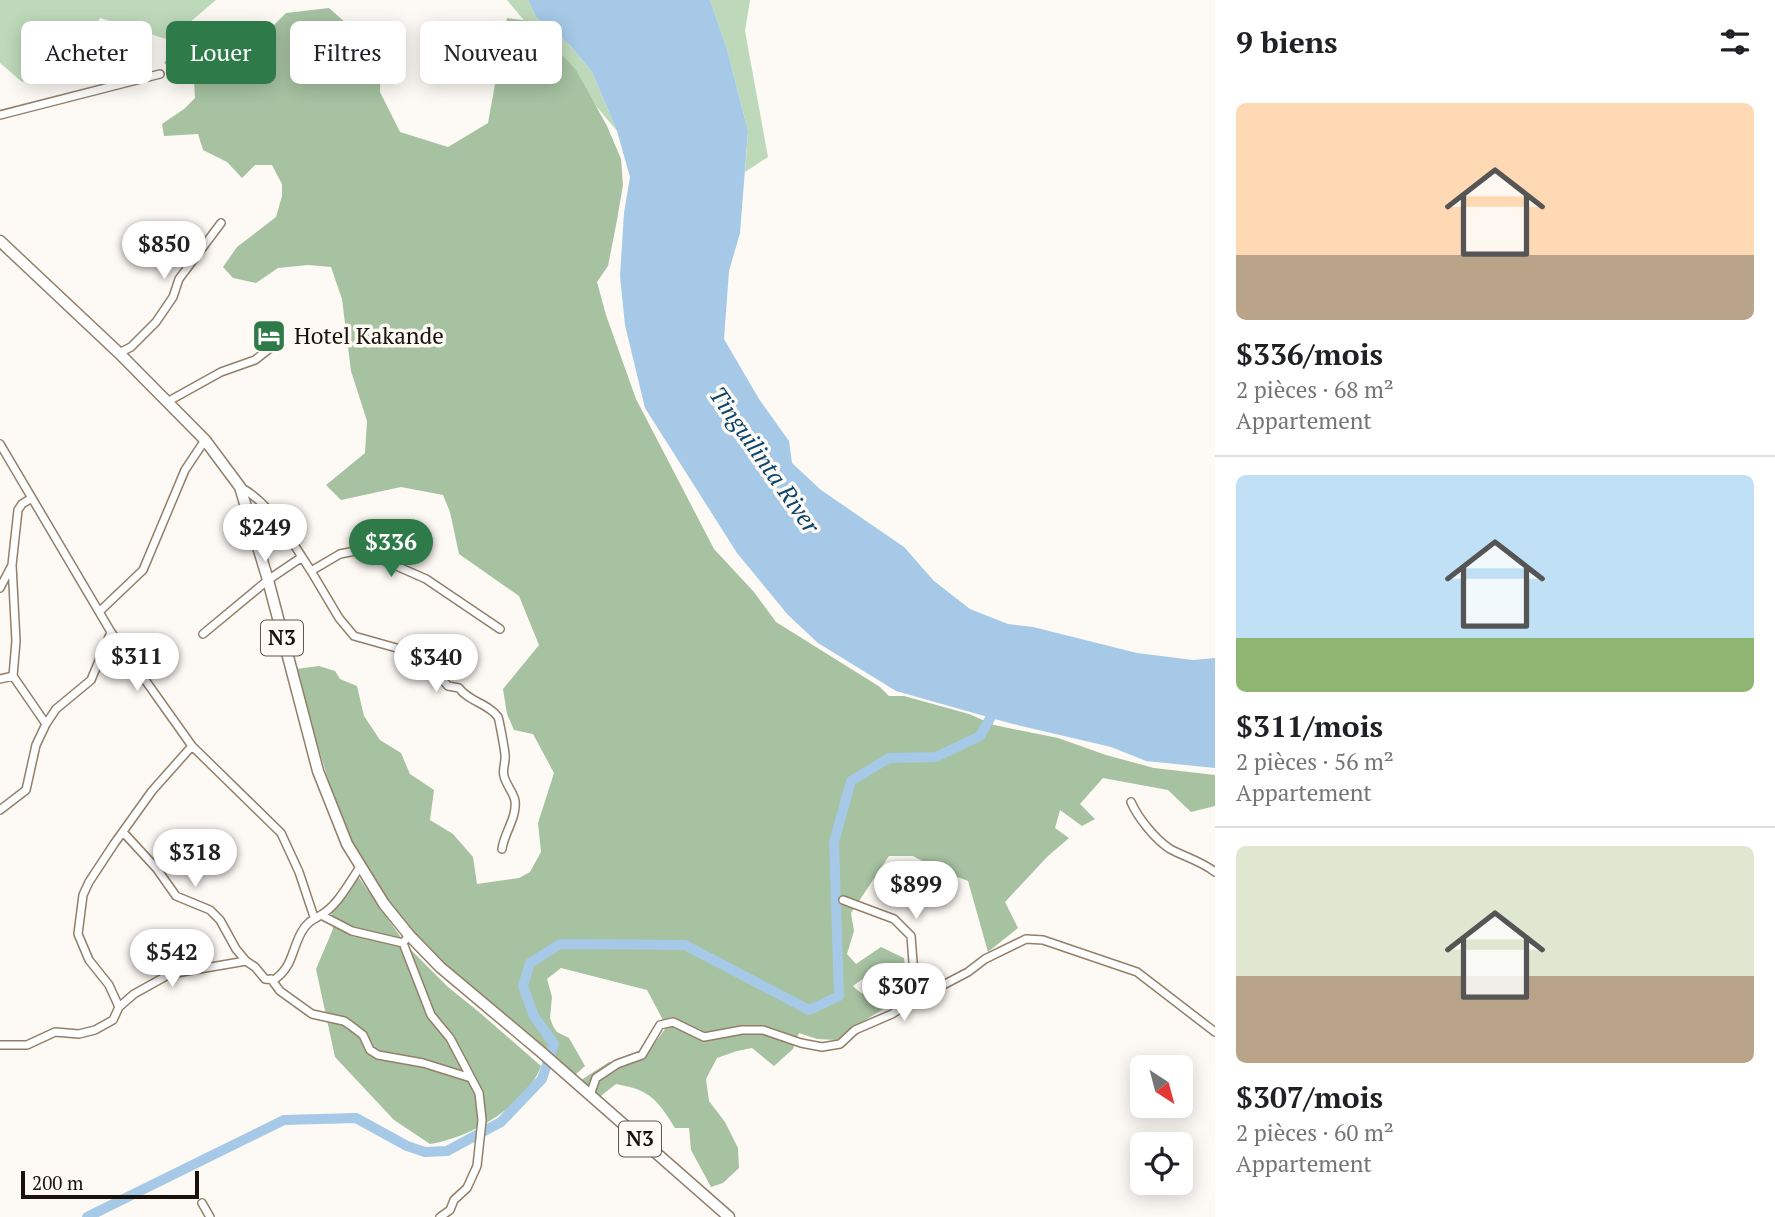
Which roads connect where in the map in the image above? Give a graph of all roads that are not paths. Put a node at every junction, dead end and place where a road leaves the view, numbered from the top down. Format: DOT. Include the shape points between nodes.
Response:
graph roads {
  1 [pos="160,74"];
  2 [pos="0,116"];
  3 [pos="220,223"];
  4 [pos="0,241"];
  5 [pos="268,349"];
  6 [pos="119,353"];
  7 [pos="167,402"];
  8 [pos="205,440"];
  9 [pos="0,444"];
  10 [pos="240,487"];
  11 [pos="30,499"];
  12 [pos="302,557"];
  13 [pos="12,565"];
  14 [pos="311,571"];
  15 [pos="268,580"];
  16 [pos="1,585"];
  17 [pos="100,611"];
  18 [pos="500,629"];
  19 [pos="111,632"];
  20 [pos="203,634"];
  21 [pos="13,676"];
  22 [pos="0,679"];
  23 [pos="46,724"];
  24 [pos="192,746"];
  25 [pos="1131,802"];
  26 [pos="1,808"];
  27 [pos="123,832"];
  28 [pos="502,849"];
  29 [pos="360,867"];
  30 [pos="1215,872"];
  31 [pos="843,900"];
  32 [pos="318,916"];
  33 [pos="406,939"];
  34 [pos="246,961"];
  35 [pos="271,979"];
  36 [pos="921,996"];
  37 [pos="119,1007"];
  38 [pos="1215,1032"];
  39 [pos="0,1045"];
  40 [pos="471,1078"];
  41 [pos="590,1095"];
  42 [pos="202,1203"];
  43 [pos="210,1217"];
  44 [pos="440,1217"];
  45 [pos="729,1217"];
  1 -- 2 [label="street"];
  3 -- 6 [label="street" via="179,279 156,322"];
  4 -- 6 [label="highway, N3"];
  5 -- 7 [label="street" via="256,360 220,372"];
  6 -- 7 [label="highway, N3"];
  7 -- 8 [label="highway, N3"];
  8 -- 10 [label="highway, N3"];
  8 -- 17 [label="street" via="185,470 143,570"];
  9 -- 11 [label="street"];
  10 -- 12 [label="street" via="253,494"];
  10 -- 15 [label="highway, N3"];
  11 -- 13 [label="street" via="18,510"];
  11 -- 17 [label="street"];
  12 -- 14 [label="street"];
  12 -- 15 [label="street"];
  13 -- 16 [label="street"];
  13 -- 21 [label="street"];
  14 -- 18 [label="street" via="340,554 360,550 426,579"];
  14 -- 28 [label="street" via="354,636 400,649 500,719 506,754 503,773 515,800"];
  15 -- 20 [label="street"];
  15 -- 29 [label="highway, N3" via="318,771"];
  17 -- 19 [label="street"];
  19 -- 23 [label="street" via="91,680 56,709"];
  19 -- 24 [label="street"];
  21 -- 22 [label="street"];
  21 -- 23 [label="street"];
  23 -- 26 [label="street" via="26,790"];
  24 -- 27 [label="street"];
  24 -- 32 [label="street" via="281,833"];
  25 -- 30 [label="street" via="1170,848"];
  27 -- 34 [label="street" via="176,896 220,919"];
  27 -- 37 [label="street" via="83,895 78,934"];
  29 -- 32 [label="street"];
  29 -- 33 [label="highway, N3"];
  31 -- 36 [label="street" via="894,919 911,936"];
  32 -- 33 [label="street" via="352,931"];
  32 -- 35 [label="street" via="302,931 290,965"];
  33 -- 40 [label="street" via="431,1015 450,1038"];
  33 -- 41 [label="highway, N3"];
  34 -- 35 [label="street" via="265,979"];
  34 -- 37 [label="street" via="170,974"];
  35 -- 40 [label="street" via="312,1014 350,1025 377,1055"];
  36 -- 38 [label="street" via="1026,940 1043,940 1137,972"];
  36 -- 41 [label="street" via="855,1030 840,1044 822,1046 763,1030 704,1037 673,1021 660,1025 642,1055 596,1078"];
  37 -- 39 [label="street" via="113,1020 95,1030 55,1032 27,1045"];
  40 -- 44 [label="street" via="479,1093 482,1120 477,1166 467,1188"];
  41 -- 45 [label="highway, N3"];
  42 -- 43 [label="street"];
}
